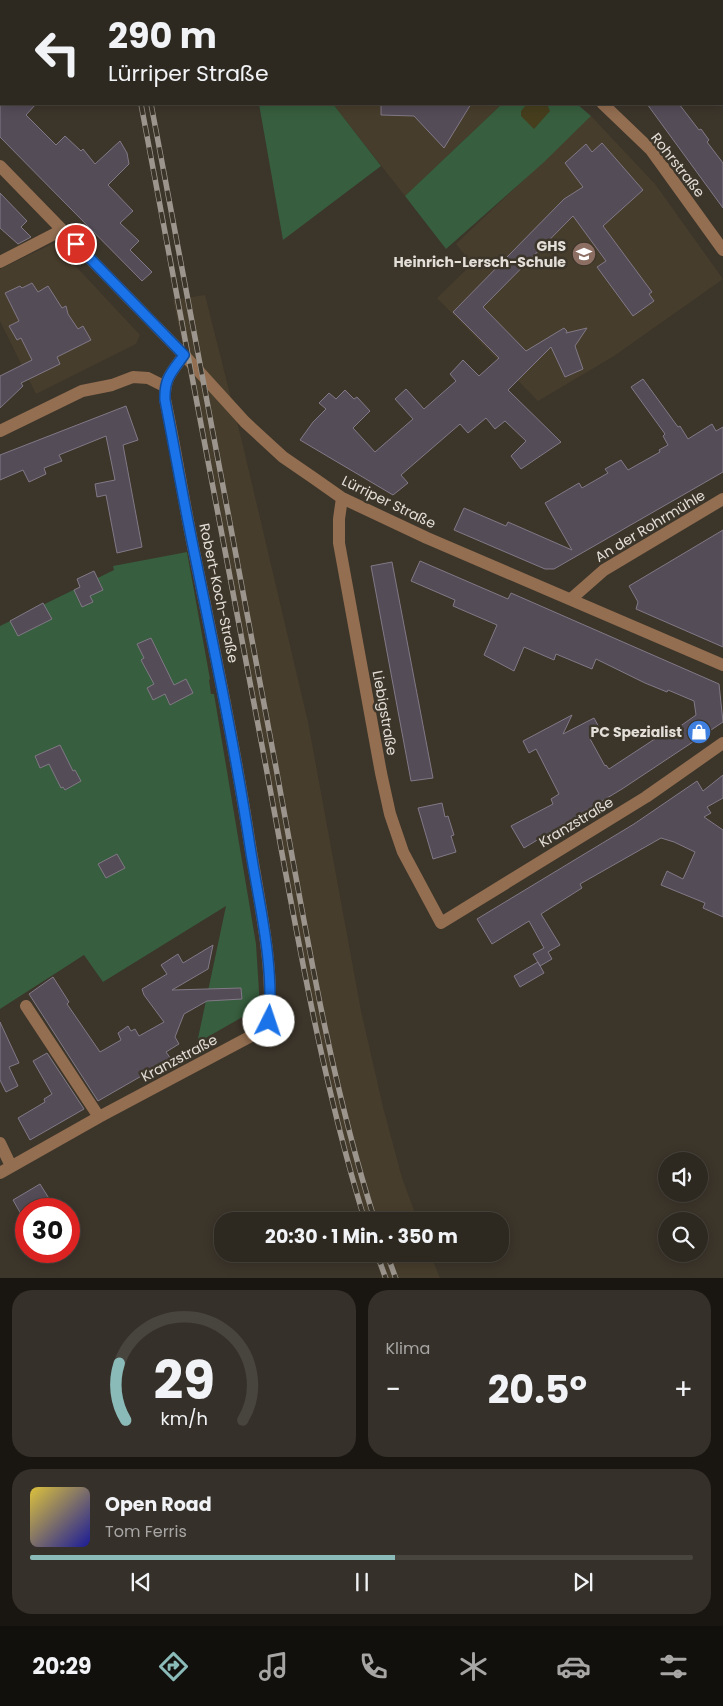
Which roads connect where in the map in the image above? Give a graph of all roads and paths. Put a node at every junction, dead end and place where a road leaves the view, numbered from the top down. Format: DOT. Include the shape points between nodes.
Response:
graph roads {
  1 [pos="604,105"];
  2 [pos="0,166"];
  3 [pos="62,230"];
  4 [pos="723,250"];
  5 [pos="0,262"];
  6 [pos="184,355"];
  7 [pos="164,386"];
  8 [pos="0,431"];
  9 [pos="342,498"];
  10 [pos="723,499"];
  11 [pos="571,599"];
  12 [pos="723,665"];
  13 [pos="723,743"];
  14 [pos="440,923"];
  15 [pos="26,1006"];
  16 [pos="269,1021"];
  17 [pos="99,1117"];
  18 [pos="0,1143"];
  19 [pos="11,1166"];
  20 [pos="0,1173"];
  1 -- 4 [label="street, Rohrstraße" via="651,150"];
  2 -- 3 [label="street, Lürriper Straße"];
  3 -- 5 [label="street"];
  3 -- 6 [label="street, Lürriper Straße"];
  6 -- 7 [label="street"];
  6 -- 9 [label="street, Lürriper Straße" via="245,422 280,454"];
  7 -- 8 [label="street" via="148,378 133,377 82,391"];
  7 -- 16 [label="street, Robert-Koch-Straße" via="243,797 269,968"];
  9 -- 11 [label="street, Lürriper Straße"];
  9 -- 14 [label="street, Liebigstraße" via="339,543 390,814 403,852"];
  10 -- 11 [label="street, An der Rohrmühle" via="604,570"];
  11 -- 12 [label="street, Lürriper Straße"];
  13 -- 14 [label="street, Kranzstraße" via="646,797"];
  15 -- 17 [label="street"];
  16 -- 17 [label="street, Kranzstraße" via="255,1034"];
  17 -- 19 [label="street, Kranzstraße"];
  18 -- 19 [label="street"];
  19 -- 20 [label="street, Kranzstraße"];
}
